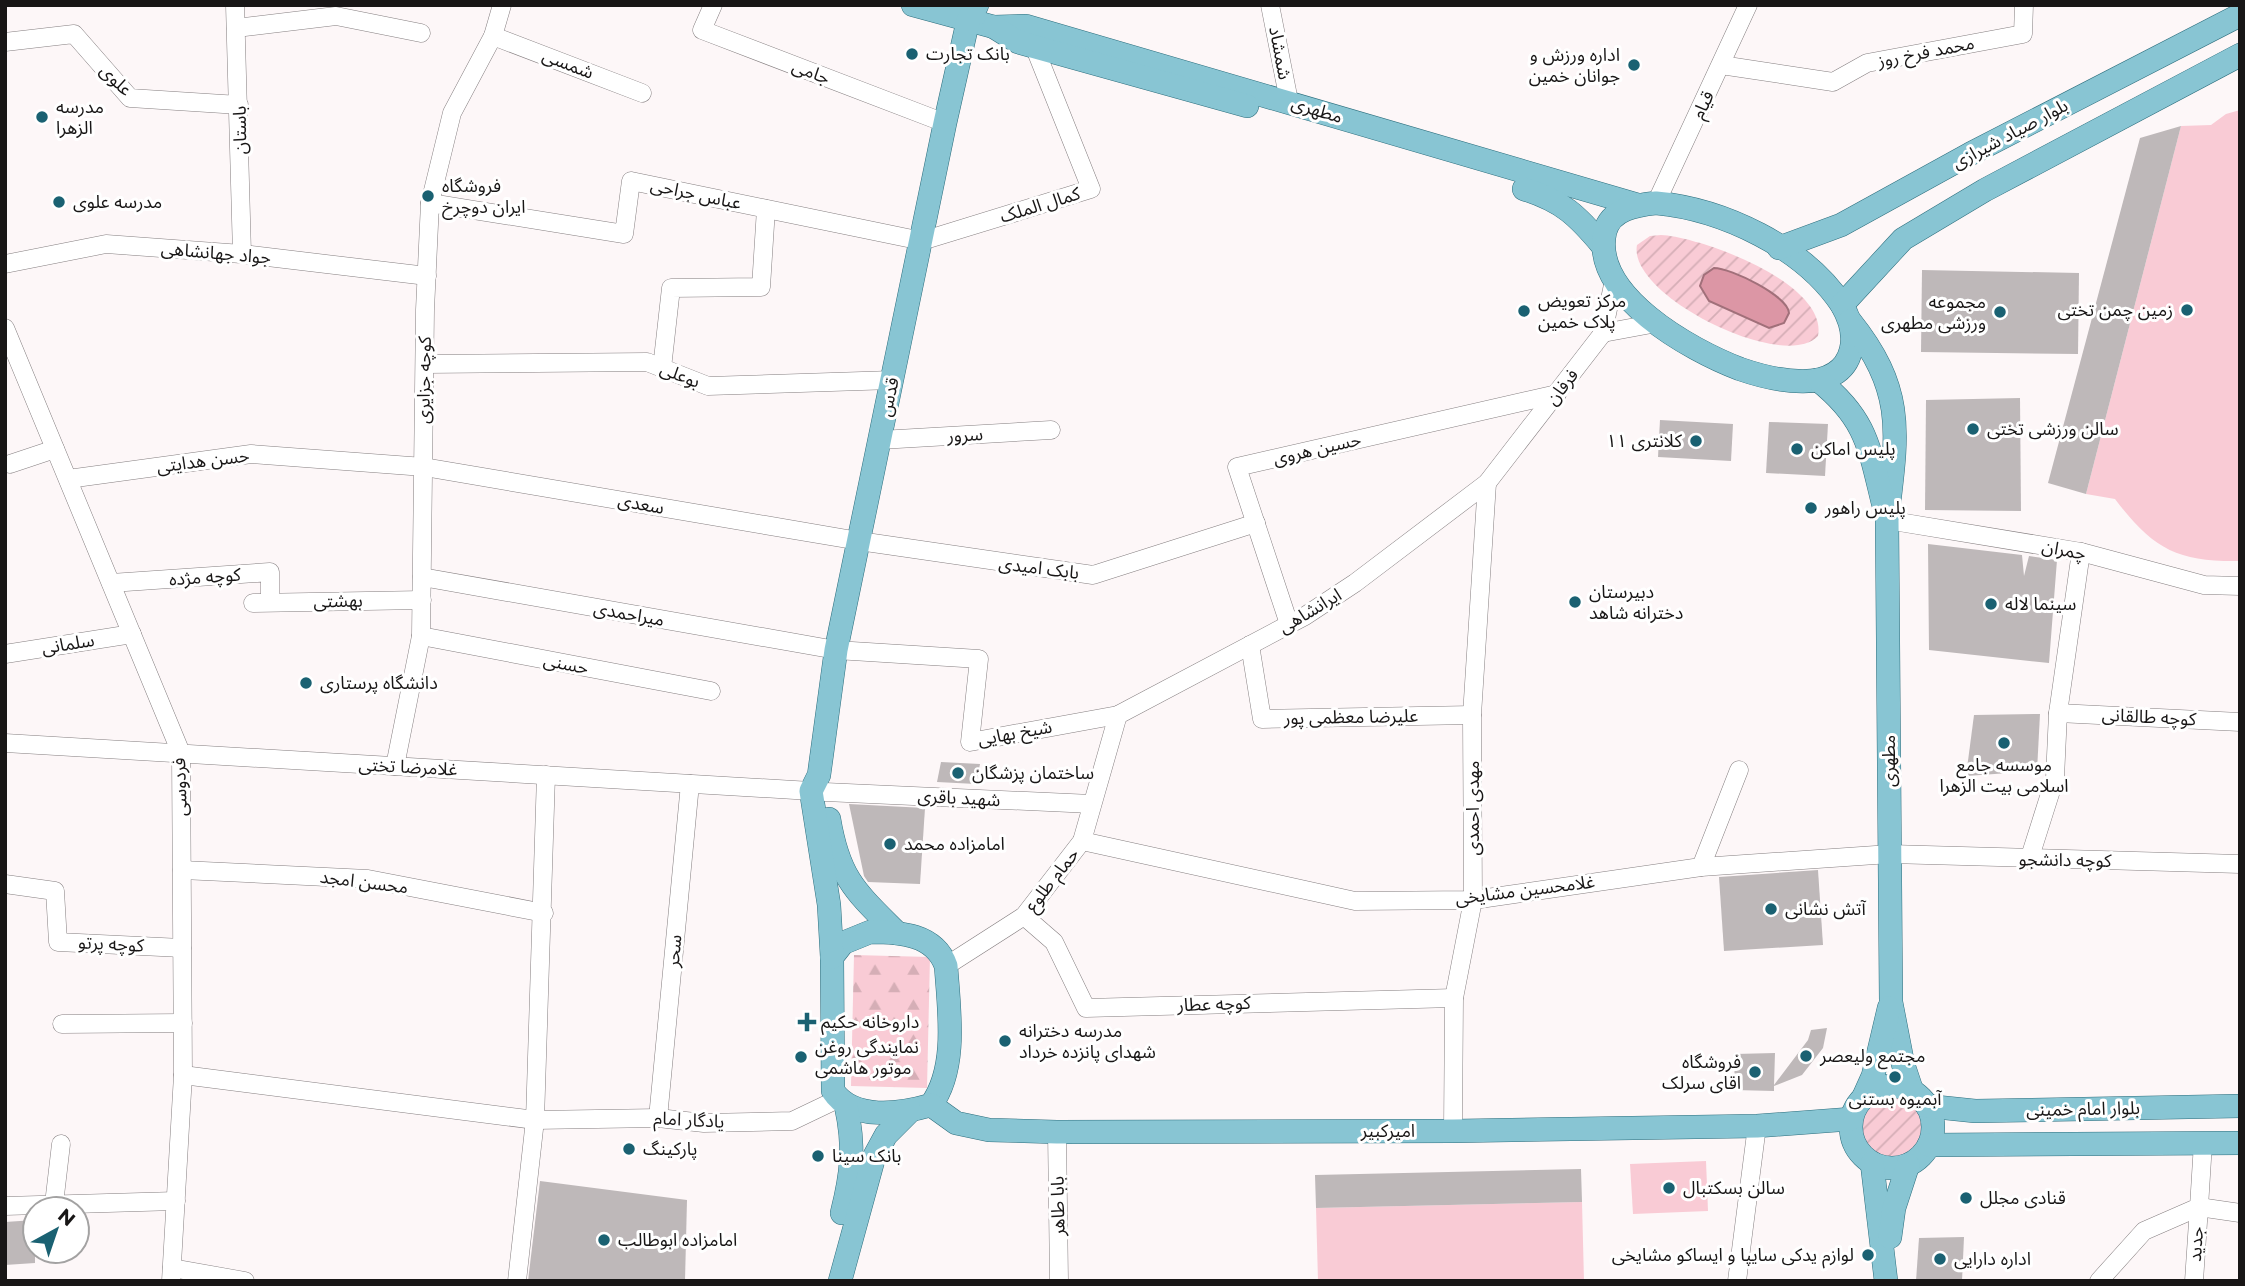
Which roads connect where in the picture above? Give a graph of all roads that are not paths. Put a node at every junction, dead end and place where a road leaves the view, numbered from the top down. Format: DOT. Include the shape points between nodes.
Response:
graph roads {
  1 [pos="235,5"];
  2 [pos="502,5"];
  3 [pos="713,5"];
  4 [pos="914,5"];
  5 [pos="1270,5"];
  6 [pos="1748,5"];
  7 [pos="2024,5"];
  8 [pos="971,11"];
  9 [pos="2240,15"];
  10 [pos="994,27"];
  11 [pos="236,28"];
  12 [pos="421,33"];
  13 [pos="493,36"];
  14 [pos="5,42"];
  15 [pos="1034,46"];
  16 [pos="2240,55"];
  17 [pos="1721,65"];
  18 [pos="642,93"];
  19 [pos="239,105"];
  20 [pos="1290,110"];
  21 [pos="945,123"];
  22 [pos="1970,154"];
  23 [pos="1985,190"];
  24 [pos="430,203"];
  25 [pos="1647,204"];
  26 [pos="766,209"];
  27 [pos="922,241"];
  28 [pos="1602,245"];
  29 [pos="1779,248"];
  30 [pos="243,254"];
  31 [pos="5,264"];
  32 [pos="427,276"];
  33 [pos="1614,280"];
  34 [pos="1846,313"];
  35 [pos="1657,323"];
  36 [pos="5,328"];
  37 [pos="1603,333"];
  38 [pos="425,364"];
  39 [pos="662,368"];
  40 [pos="892,380"];
  41 [pos="1818,380"];
  42 [pos="1557,394"];
  43 [pos="1051,430"];
  44 [pos="880,440"];
  45 [pos="55,449"];
  46 [pos="10,464"];
  47 [pos="424,467"];
  48 [pos="68,479"];
  49 [pos="1487,483"];
  50 [pos="1887,520"];
  51 [pos="1256,523"];
  52 [pos="859,541"];
  53 [pos="2081,552"];
  54 [pos="422,577"];
  55 [pos="111,583"];
  56 [pos="2240,586"];
  57 [pos="422,600"];
  58 [pos="262,602"];
  59 [pos="1289,624"];
  60 [pos="132,634"];
  61 [pos="421,636"];
  62 [pos="1250,645"];
  63 [pos="836,650"];
  64 [pos="5,654"];
  65 [pos="712,691"];
  66 [pos="2058,713"];
  67 [pos="1118,715"];
  68 [pos="1472,715"];
  69 [pos="2240,722"];
  70 [pos="5,743"];
  71 [pos="181,753"];
  72 [pos="395,766"];
  73 [pos="1739,770"];
  74 [pos="546,775"];
  75 [pos="690,784"];
  76 [pos="819,786"];
  77 [pos="1092,804"];
  78 [pos="1082,841"];
  79 [pos="1890,854"];
  80 [pos="2029,860"];
  81 [pos="2240,864"];
  82 [pos="1701,867"];
  83 [pos="182,870"];
  84 [pos="5,884"];
  85 [pos="1473,900"];
  86 [pos="544,913"];
  87 [pos="1024,916"];
  88 [pos="897,933"];
  89 [pos="182,948"];
  90 [pos="832,957"];
  91 [pos="946,966"];
  92 [pos="1454,998"];
  93 [pos="1891,1002"];
  94 [pos="183,1023"];
  95 [pos="62,1024"];
  96 [pos="183,1075"];
  97 [pos="1864,1096"];
  98 [pos="1920,1099"];
  99 [pos="842,1102"];
  100 [pos="2240,1106"];
  101 [pos="921,1108"];
  102 [pos="658,1118"];
  103 [pos="1851,1119"];
  104 [pos="535,1121"];
  105 [pos="1757,1126"];
  106 [pos="1453,1131"];
  107 [pos="1057,1132"];
  108 [pos="2203,1143"];
  109 [pos="2240,1143"];
  110 [pos="61,1144"];
  111 [pos="1929,1145"];
  112 [pos="1872,1163"];
  113 [pos="1908,1165"];
  114 [pos="55,1195"];
  115 [pos="176,1201"];
  116 [pos="91,1203"];
  117 [pos="2199,1207"];
  118 [pos="2240,1213"];
  119 [pos="1886,1271"];
  120 [pos="172,1275"];
  121 [pos="245,1281"];
  122 [pos="517,1281"];
  123 [pos="826,1281"];
  124 [pos="840,1281"];
  125 [pos="1059,1281"];
  126 [pos="1737,1281"];
  127 [pos="2099,1281"];
  128 [pos="2194,1281"];
  1 -- 11 [label="street, باستان"];
  2 -- 13 [label="street, کوچه جزایری"];
  3 -- 21 [label="street, جامی" via="702,30"];
  4 -- 8 [label="main road, مطهری"];
  5 -- 20 [label="street, شمشاد"];
  6 -- 17 [label="street, قیام"];
  7 -- 17 [label="street, محمد فرخ روز" via="2023,34 1867,63 1833,82"];
  8 -- 10 [label="main road, مطهری"];
  8 -- 21 [label="main road, قدس"];
  9 -- 22 [label="main road, بلوار صیاد شیرازی"];
  10 -- 15 [label="main road, مطهری"];
  10 -- 20 [label="main road, مطهری" via="1026,26"];
  11 -- 12 [label="street" via="336,16"];
  11 -- 19 [label="street, باستان"];
  13 -- 18 [label="street, شمسی"];
  13 -- 24 [label="street, کوچه جزایری" via="452,113"];
  14 -- 19 [label="street, علوی" via="74,34 130,98"];
  15 -- 20 [label="main road, مطهری"];
  15 -- 27 [label="street, کمال الملک" via="1091,189"];
  16 -- 23 [label="main road"];
  17 -- 25 [label="street, قیام"];
  19 -- 30 [label="street, باستان"];
  20 -- 25 [label="main road, مطهری"];
  20 -- 28 [label="main road, مطهری" via="1552,198 1583,222"];
  21 -- 27 [label="main road, قدس"];
  22 -- 23 [label="main road"];
  22 -- 29 [label="main road, بلوار صیاد شیرازی" via="1840,225"];
  23 -- 34 [label="main road" via="1903,239"];
  24 -- 26 [label="street, عباس جراحی" via="624,234 631,181"];
  24 -- 32 [label="street, کوچه جزایری"];
  25 -- 28 [label="main road" via="1620,211 1606,226"];
  25 -- 29 [label="main road, مطهری" via="1716,216"];
  26 -- 27 [label="street, عباس جراحی"];
  26 -- 39 [label="street" via="761,287 671,288"];
  27 -- 40 [label="main road, قدس"];
  28 -- 33 [label="main road"];
  29 -- 34 [label="main road, مطهری" via="1815,275"];
  30 -- 31 [label="street, جواد جهانشاهی" via="106,244"];
  30 -- 32 [label="street, جواد جهانشاهی"];
  32 -- 38 [label="street, کوچه جزایری"];
  33 -- 35 [label="main road"];
  33 -- 37 [label="street, فرفان"];
  34 -- 41 [label="main road" via="1854,339 1849,359 1835,373"];
  34 -- 50 [label="main road, مطهری" via="1880,362 1891,389 1895,447"];
  35 -- 37 [label="street"];
  35 -- 41 [label="main road" via="1697,349 1740,368 1780,380"];
  36 -- 45 [label="street, فردوسی"];
  37 -- 42 [label="street, فرفان"];
  38 -- 39 [label="street, بوعلی" via="647,362"];
  38 -- 47 [label="street, کوچه جزایری"];
  39 -- 40 [label="street, بوعلی" via="708,386"];
  40 -- 44 [label="main road, قدس"];
  41 -- 50 [label="main road, مطهری" via="1843,400 1860,424"];
  42 -- 49 [label="street, فرفان"];
  42 -- 51 [label="street, حسین هروی" via="1237,467"];
  43 -- 44 [label="street, سرور"];
  44 -- 52 [label="main road, قدس"];
  45 -- 46 [label="street"];
  45 -- 48 [label="street, فردوسی"];
  47 -- 48 [label="street, حسن هدایتی" via="251,454"];
  47 -- 52 [label="street, سعدی"];
  47 -- 54 [label="street, کوچه جزایری"];
  48 -- 55 [label="street, فردوسی"];
  49 -- 59 [label="street, ایرانشاهی" via="1355,583"];
  49 -- 68 [label="street, مهدی احمدی"];
  50 -- 53 [label="street, چمران"];
  50 -- 79 [label="main road, مطهری"];
  51 -- 52 [label="street, بابک امیدی" via="1094,575"];
  51 -- 59 [label="street, حسین هروی"];
  52 -- 63 [label="main road, قدس"];
  53 -- 56 [label="street, چمران" via="2204,585"];
  53 -- 66 [label="street"];
  54 -- 57 [label="street, کوچه جزایری"];
  54 -- 63 [label="street, میراحمدی"];
  55 -- 58 [label="street, کوچه مژده" via="270,572"];
  55 -- 60 [label="street, فردوسی"];
  57 -- 58 [label="street, بهشتی"];
  57 -- 61 [label="street, کوچه جزایری"];
  59 -- 62 [label="street, ایرانشاهی"];
  60 -- 64 [label="street, سلمانی"];
  60 -- 71 [label="street, فردوسی"];
  61 -- 65 [label="street, حسنی"];
  61 -- 72 [label="street, کوچه جزایری"];
  62 -- 67 [label="street, ایرانشاهی"];
  62 -- 68 [label="street, علیرضا معظمی پور" via="1262,719"];
  63 -- 67 [label="street, شیخ بهایی" via="979,659 970,742"];
  63 -- 76 [label="main road, قدس"];
  66 -- 69 [label="street, کوچه طالقانی"];
  66 -- 80 [label="street" via="2055,778"];
  67 -- 77 [label="street, حمام طلوع"];
  68 -- 85 [label="street, مهدی احمدی"];
  70 -- 71 [label="street, غلامرضا تختی"];
  71 -- 72 [label="street, غلامرضا تختی"];
  71 -- 83 [label="street, فردوسی"];
  72 -- 74 [label="street, غلامرضا تختی"];
  73 -- 82 [label="street"];
  74 -- 75 [label="street, غلامرضا تختی"];
  74 -- 86 [label="street"];
  75 -- 76 [label="street, غلامرضا تختی"];
  75 -- 102 [label="street, سحر"];
  76 -- 77 [label="street, شهید باقری"];
  76 -- 88 [label="main road, قدس" via="833,844 849,884"];
  76 -- 90 [label="main road, قدس"];
  77 -- 78 [label="street, حمام طلوع"];
  78 -- 85 [label="street, غلامحسین مشایخی" via="1354,901"];
  78 -- 87 [label="street, حمام طلوع"];
  79 -- 80 [label="street, کوچه دانشجو"];
  79 -- 82 [label="street, غلامحسین مشایخی"];
  79 -- 93 [label="main road, مطهری"];
  80 -- 81 [label="street, کوچه دانشجو"];
  82 -- 85 [label="street, غلامحسین مشایخی"];
  83 -- 86 [label="street, محسن امجد" via="368,879"];
  83 -- 89 [label="street, فردوسی"];
  84 -- 89 [label="street, کوچه پرتو" via="55,891 58,942"];
  85 -- 92 [label="street, مهدی احمدی"];
  86 -- 104 [label="street"];
  87 -- 91 [label="street, حمام طلوع"];
  87 -- 92 [label="street, کوچه عطار" via="1054,942 1086,1008"];
  88 -- 90 [label="main road" via="855,936"];
  88 -- 91 [label="main road" via="933,945"];
  89 -- 94 [label="street, فردوسی"];
  90 -- 99 [label="main road" via="831,1082"];
  91 -- 101 [label="main road" via="948,1060 944,1083"];
  92 -- 106 [label="street, مهدی احمدی"];
  93 -- 97 [label="main road, مطهری"];
  93 -- 98 [label="main road, مطهری" via="1903,1064"];
  94 -- 95 [label="street"];
  94 -- 96 [label="street, فردوسی"];
  96 -- 104 [label="street, یادگار امام"];
  96 -- 115 [label="street, فردوسی"];
  97 -- 98 [label="main road" via="1887,1086"];
  97 -- 103 [label="main road"];
  98 -- 100 [label="main road, بلوار امام خمینی" via="1975,1111"];
  98 -- 111 [label="main road" via="1933,1132"];
  99 -- 101 [label="main road" via="864,1111"];
  99 -- 102 [label="street, یادگار امام" via="792,1121 704,1123"];
  99 -- 123 [label="main road" via="853,1138 851,1175"];
  101 -- 107 [label="main road, امیرکبیر" via="989,1130"];
  101 -- 124 [label="main road" via="886,1135 874,1157"];
  102 -- 104 [label="street, یادگار امام"];
  103 -- 105 [label="main road, امیرکبیر"];
  103 -- 112 [label="main road" via="1854,1144"];
  104 -- 122 [label="street"];
  105 -- 106 [label="main road, امیرکبیر"];
  105 -- 126 [label="street"];
  106 -- 107 [label="main road, امیرکبیر"];
  107 -- 125 [label="street, بابا طاهر"];
  108 -- 109 [label="main road, بلوار امام خمینی"];
  108 -- 111 [label="main road, بلوار امام خمینی"];
  108 -- 117 [label="street, جدید"];
  110 -- 114 [label="street"];
  111 -- 113 [label="main road"];
  112 -- 113 [label="main road" via="1896,1168"];
  112 -- 119 [label="main road"];
  113 -- 119 [label="main road" via="1894,1208"];
  115 -- 116 [label="street"];
  115 -- 120 [label="street, فردوسی"];
  117 -- 118 [label="street"];
  117 -- 127 [label="street" via="2144,1231"];
  117 -- 128 [label="street, جدید"];
  120 -- 121 [label="street"];
}
